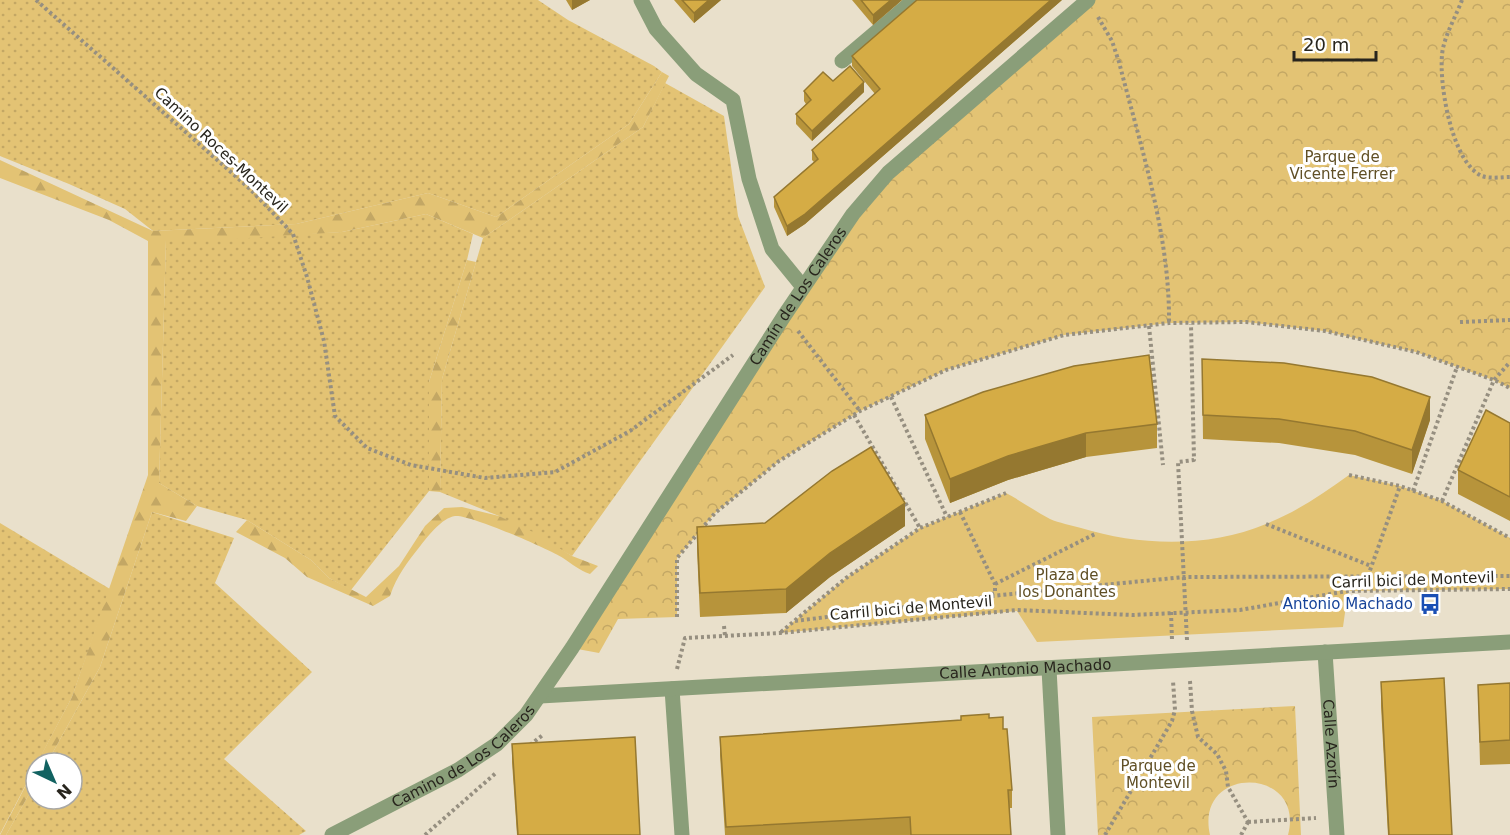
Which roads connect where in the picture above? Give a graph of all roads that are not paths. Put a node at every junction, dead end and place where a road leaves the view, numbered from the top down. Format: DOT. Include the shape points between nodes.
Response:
graph roads {
  1 [pos="641,0"];
  2 [pos="914,0"];
  3 [pos="1088,1"];
  4 [pos="842,62"];
  5 [pos="803,287"];
  6 [pos="1510,642"];
  7 [pos="572,648"];
  8 [pos="1325,652"];
  9 [pos="1049,669"];
  10 [pos="672,689"];
  11 [pos="540,696"];
  12 [pos="332,835"];
  13 [pos="682,835"];
  14 [pos="1058,835"];
  15 [pos="1337,835"];
  1 -- 5 [label="street" via="656,29 696,74 734,100 749,179 772,249"];
  2 -- 4 [label="street"];
  3 -- 5 [label="street, Camín de Los Caleros" via="888,173 853,214"];
  5 -- 7 [label="street, Camín de Los Caleros"];
  6 -- 8 [label="street, Calle Antonio Machado"];
  7 -- 11 [label="street, Camino de Los Caleros"];
  8 -- 9 [label="street, Calle Antonio Machado"];
  8 -- 15 [label="street, Calle Azorín"];
  9 -- 10 [label="street, Calle Antonio Machado"];
  9 -- 14 [label="street"];
  10 -- 11 [label="street, Calle Antonio Machado"];
  10 -- 13 [label="street"];
  11 -- 12 [label="street, Camino de Los Caleros" via="497,744 458,770"];
}
